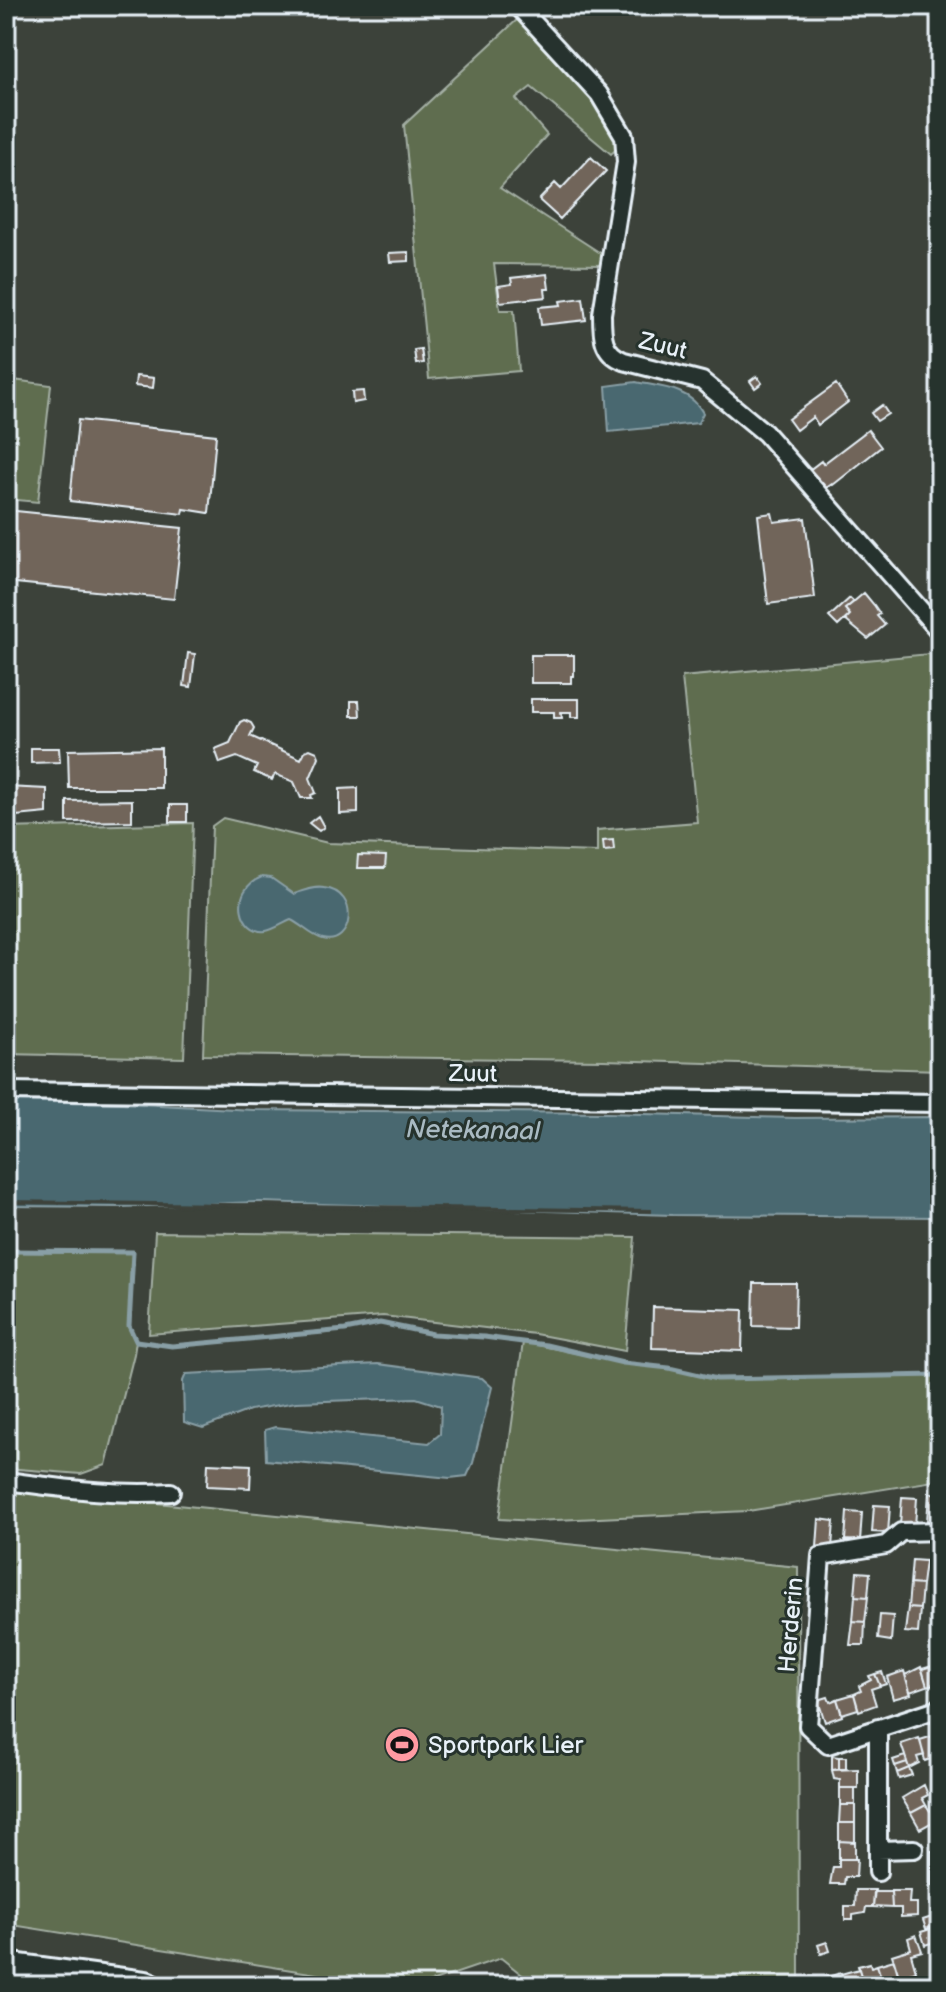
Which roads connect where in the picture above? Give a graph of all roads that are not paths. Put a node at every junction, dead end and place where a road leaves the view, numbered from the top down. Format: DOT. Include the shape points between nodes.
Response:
graph roads {
  1 [pos="518,6"];
  2 [pos="940,632"];
  3 [pos="6,1091"];
  4 [pos="940,1103"];
  5 [pos="6,1481"];
  6 [pos="171,1492"];
  7 [pos="940,1531"];
  8 [pos="940,1708"];
  9 [pos="878,1728"];
  10 [pos="914,1849"];
  11 [pos="878,1850"];
  12 [pos="878,1872"];
  13 [pos="6,1967"];
  14 [pos="146,1986"];
  1 -- 2 [label="street, Zuut" via="599,94 624,136 626,162 602,314 606,348 624,361 702,381 729,402 765,433"];
  3 -- 4 [label="street, Zuut"];
  5 -- 6 [label="street" via="105,1493"];
  7 -- 9 [label="street, Herderin" via="901,1532 886,1545 821,1556 808,1726 828,1745"];
  8 -- 9 [label="street"];
  9 -- 11 [label="street"];
  10 -- 11 [label="street"];
  11 -- 12 [label="street"];
  13 -- 14 [label="highway"];
}
